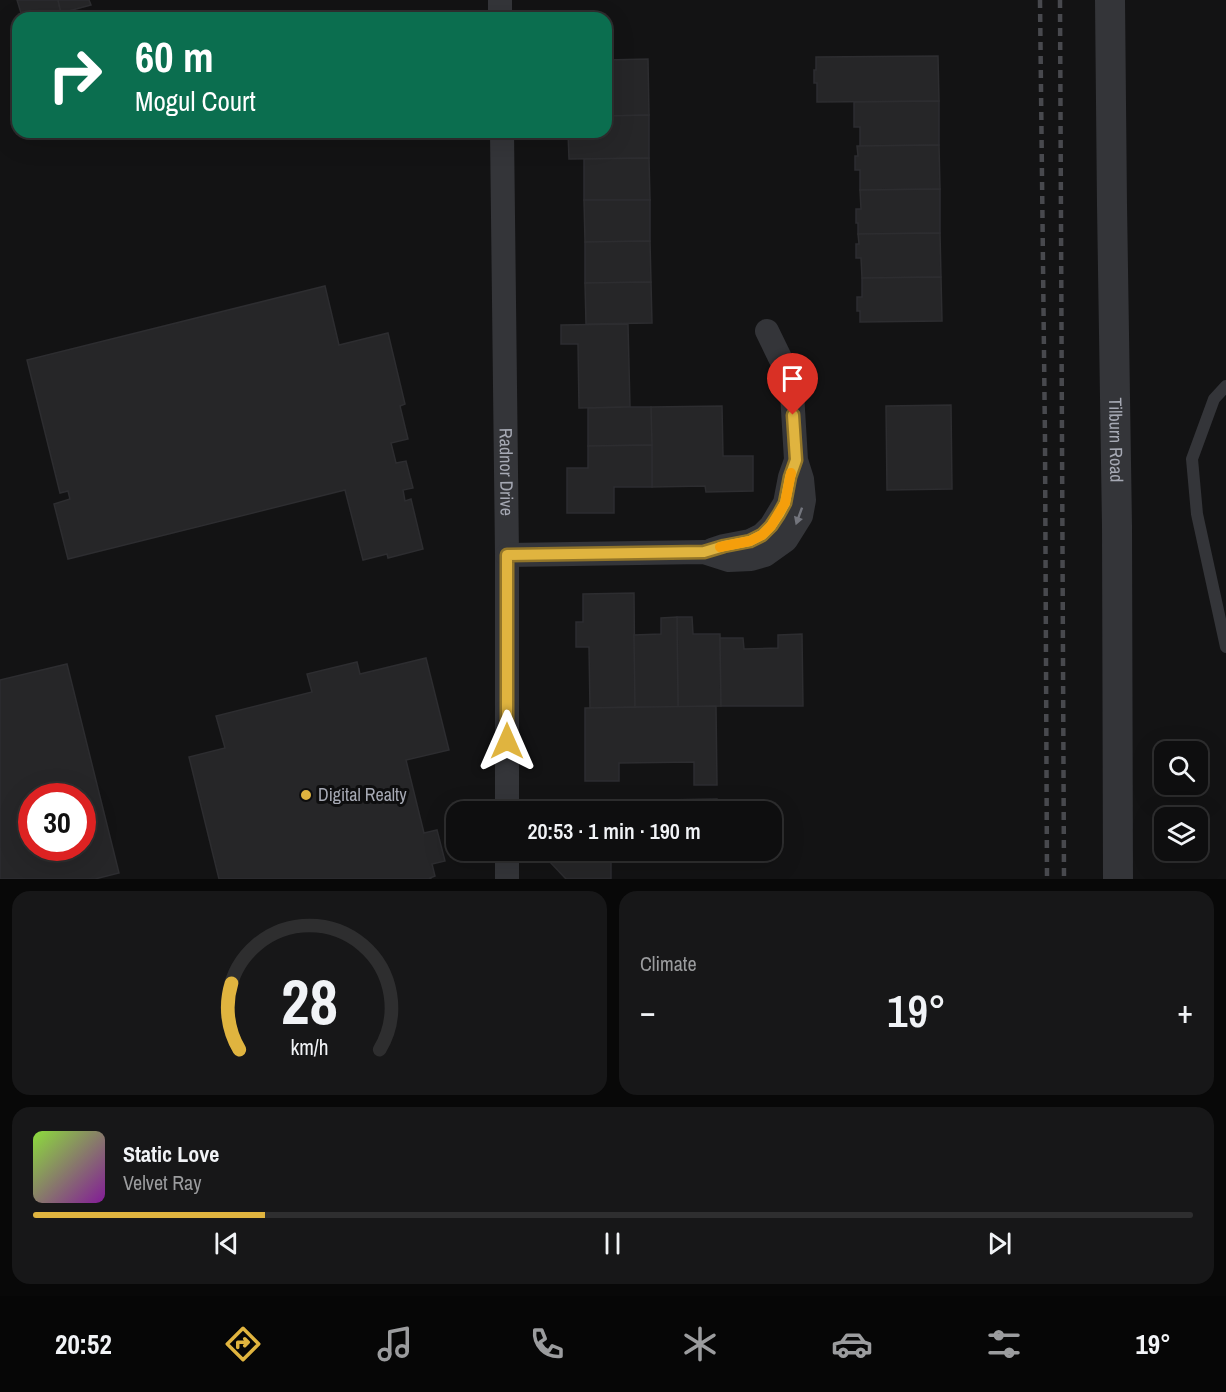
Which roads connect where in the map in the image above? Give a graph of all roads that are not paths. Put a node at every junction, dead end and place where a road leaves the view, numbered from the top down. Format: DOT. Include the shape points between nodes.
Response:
graph roads {
  1 [pos="1110,0"];
  2 [pos="502,138"];
  3 [pos="767,331"];
  4 [pos="1226,386"];
  5 [pos="507,555"];
  6 [pos="1226,647"];
  7 [pos="507,801"];
  8 [pos="507,861"];
  9 [pos="507,879"];
  10 [pos="1118,879"];
  1 -- 10 [label="street, Tilburn Road" via="1118,526"];
  2 -- 5 [label="street, Radnor Drive"];
  3 -- 5 [label="street" via="792,393 796,460 785,503 762,535 704,552"];
  4 -- 6 [label="lane" via="1214,399 1192,459 1197,514"];
  5 -- 7 [label="street, Radnor Drive"];
  8 -- 9 [label="street"];
}
